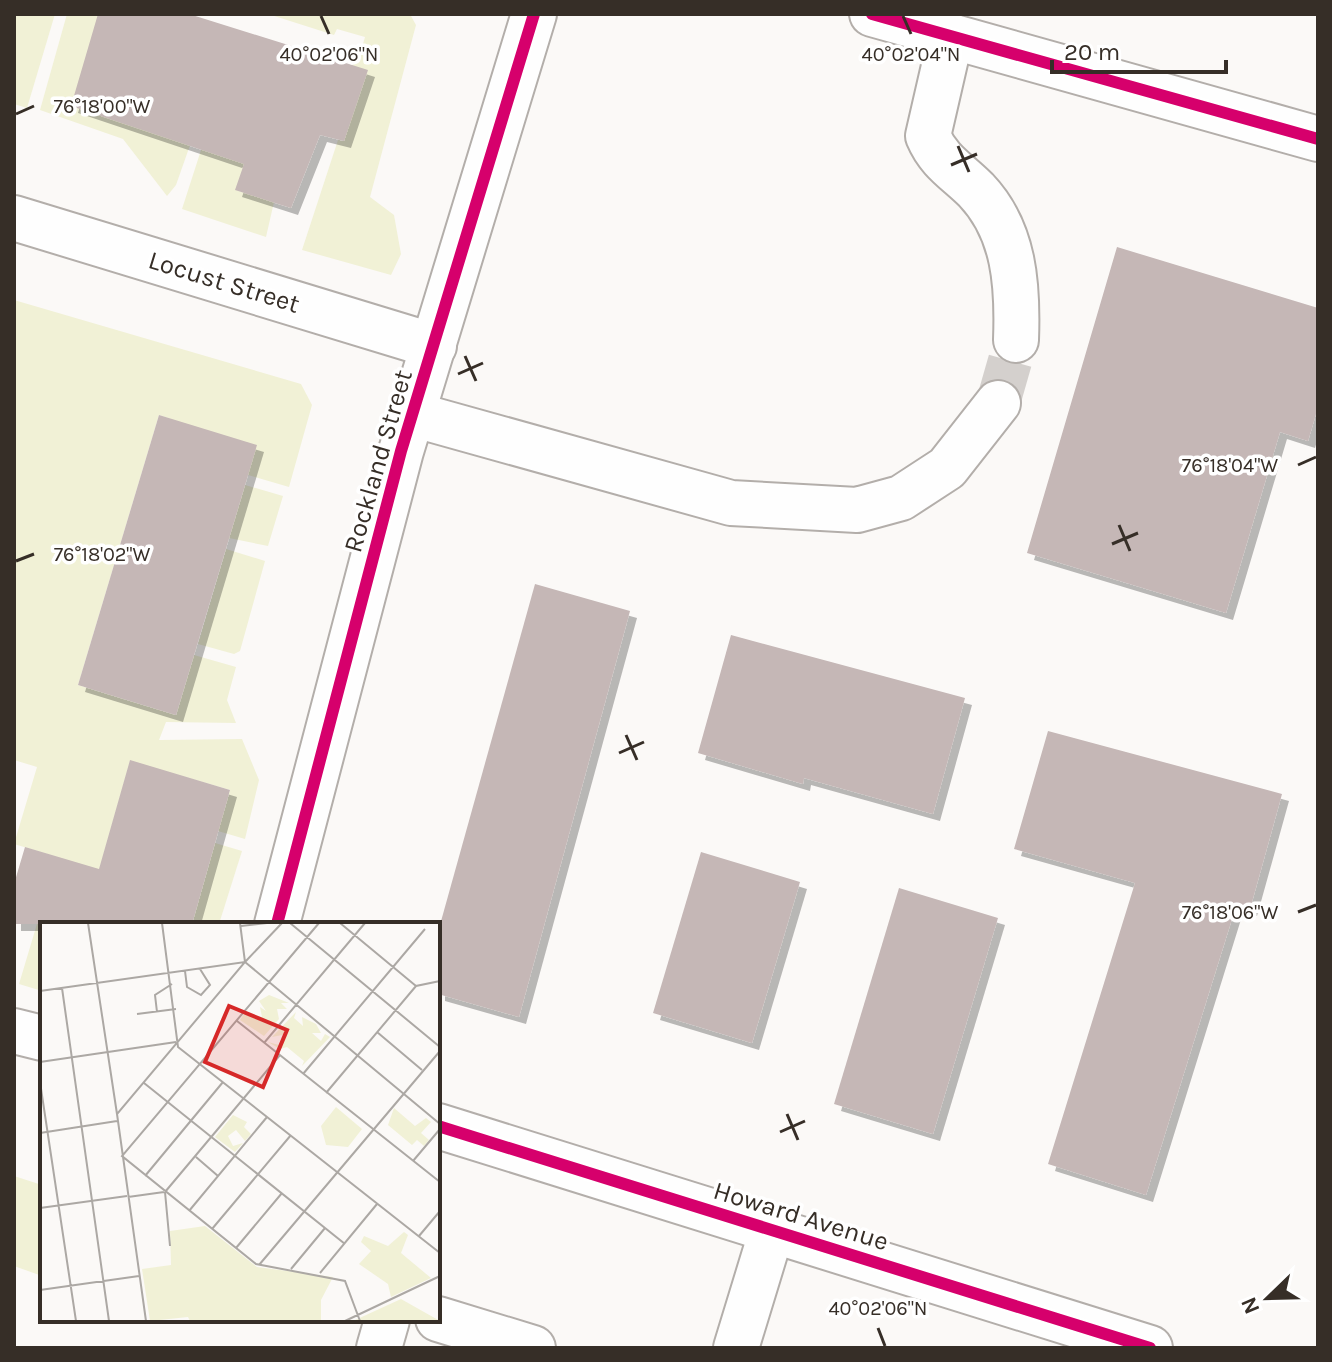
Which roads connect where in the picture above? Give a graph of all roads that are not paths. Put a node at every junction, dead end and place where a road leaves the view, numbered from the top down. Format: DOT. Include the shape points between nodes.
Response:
graph roads {
  1 [pos="534,14"];
  2 [pos="872,14"];
  3 [pos="951,36"];
  4 [pos="1318,139"];
  5 [pos="14,218"];
  6 [pos="1016,340"];
  7 [pos="434,346"];
  8 [pos="998,403"];
  9 [pos="412,414"];
  10 [pos="278,922"];
  11 [pos="14,1031"];
  12 [pos="40,1038"];
  13 [pos="440,1127"];
  14 [pos="772,1230"];
  15 [pos="440,1320"];
  16 [pos="386,1322"];
  17 [pos="379,1348"];
  18 [pos="533,1348"];
  19 [pos="736,1348"];
  20 [pos="1150,1348"];
  1 -- 7 [label="street, Rockland Street"];
  2 -- 3 [label="street"];
  3 -- 4 [label="street"];
  3 -- 6 [label="street" via="928,136 943,163 992,207 1011,251 1018,297"];
  5 -- 7 [label="street, Locust Street"];
  7 -- 9 [label="street, Rockland Street"];
  8 -- 9 [label="street" via="947,468 901,498 857,510 731,503"];
  9 -- 10 [label="street, Rockland Street"];
  11 -- 12 [label="street"];
  13 -- 14 [label="street, Howard Avenue"];
  14 -- 19 [label="street"];
  14 -- 20 [label="street, Howard Avenue"];
  15 -- 18 [label="street"];
  16 -- 17 [label="street"];
}
